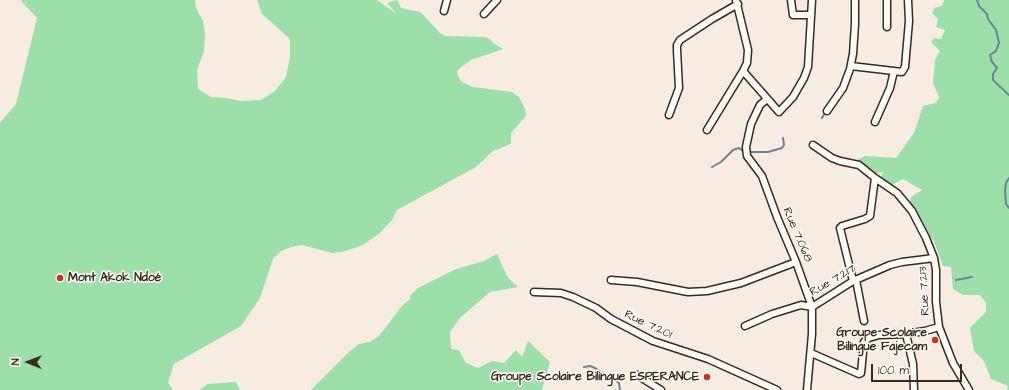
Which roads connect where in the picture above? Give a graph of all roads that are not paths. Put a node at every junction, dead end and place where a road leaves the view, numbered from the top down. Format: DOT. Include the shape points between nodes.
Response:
graph roads {
  1 [pos="447,0"];
  2 [pos="497,0"];
  3 [pos="791,0"];
  4 [pos="812,0"];
  5 [pos="855,0"];
  6 [pos="887,0"];
  7 [pos="908,0"];
  8 [pos="737,2"];
  9 [pos="444,11"];
  10 [pos="484,14"];
  11 [pos="811,15"];
  12 [pos="887,27"];
  13 [pos="851,66"];
  14 [pos="743,71"];
  15 [pos="894,71"];
  16 [pos="767,99"];
  17 [pos="827,112"];
  18 [pos="669,115"];
  19 [pos="876,122"];
  20 [pos="707,130"];
  21 [pos="813,145"];
  22 [pos="875,178"];
  23 [pos="934,258"];
  24 [pos="796,262"];
  25 [pos="611,280"];
  26 [pos="854,281"];
  27 [pos="534,292"];
  28 [pos="812,307"];
  29 [pos="864,321"];
  30 [pos="745,326"];
  31 [pos="939,327"];
  32 [pos="906,334"];
  33 [pos="811,353"];
  34 [pos="637,375"];
  35 [pos="661,390"];
  36 [pos="777,390"];
  37 [pos="807,390"];
  38 [pos="914,390"];
  39 [pos="969,390"];
  1 -- 9 [label="street"];
  2 -- 10 [label="street"];
  3 -- 11 [label="street" via="793,15"];
  4 -- 11 [label="street"];
  5 -- 13 [label="street"];
  6 -- 12 [label="street"];
  7 -- 15 [label="street" via="905,67 902,72"];
  8 -- 14 [label="street" via="748,50 747,63"];
  8 -- 18 [label="street" via="680,40 677,45 679,88"];
  11 -- 16 [label="street" via="809,60 804,78 793,97 778,112"];
  13 -- 15 [label="street"];
  13 -- 17 [label="street" via="843,88"];
  14 -- 16 [label="street"];
  14 -- 20 [label="street"];
  15 -- 19 [label="street"];
  16 -- 24 [label="street, Rue 7.068" via="760,105 750,124 747,156 762,176"];
  21 -- 22 [label="street, Rue 7.213" via="832,158 859,165"];
  22 -- 23 [label="street, Rue 7.213" via="897,193 912,211"];
  22 -- 26 [label="street" via="870,216 840,228"];
  23 -- 26 [label="street, Rue 7.217" via="890,265"];
  23 -- 31 [label="street, Rue 7.213"];
  24 -- 25 [label="street" via="741,283 707,291 688,292 637,282"];
  24 -- 28 [label="street, Rue 7.068"];
  26 -- 28 [label="street, Rue 7.217"];
  26 -- 29 [label="street"];
  27 -- 36 [label="street, Rue 7.201" via="573,297 652,341 708,359"];
  28 -- 30 [label="street, Rue 7.217" via="801,305"];
  28 -- 33 [label="street, Rue 7.068"];
  31 -- 32 [label="street"];
  31 -- 39 [label="street, Rue 7.213" via="953,363"];
  32 -- 33 [label="street" via="879,335 864,342 860,374"];
  32 -- 38 [label="street" via="913,364"];
  33 -- 37 [label="street, Rue 7.068"];
  34 -- 35 [label="street"];
}
